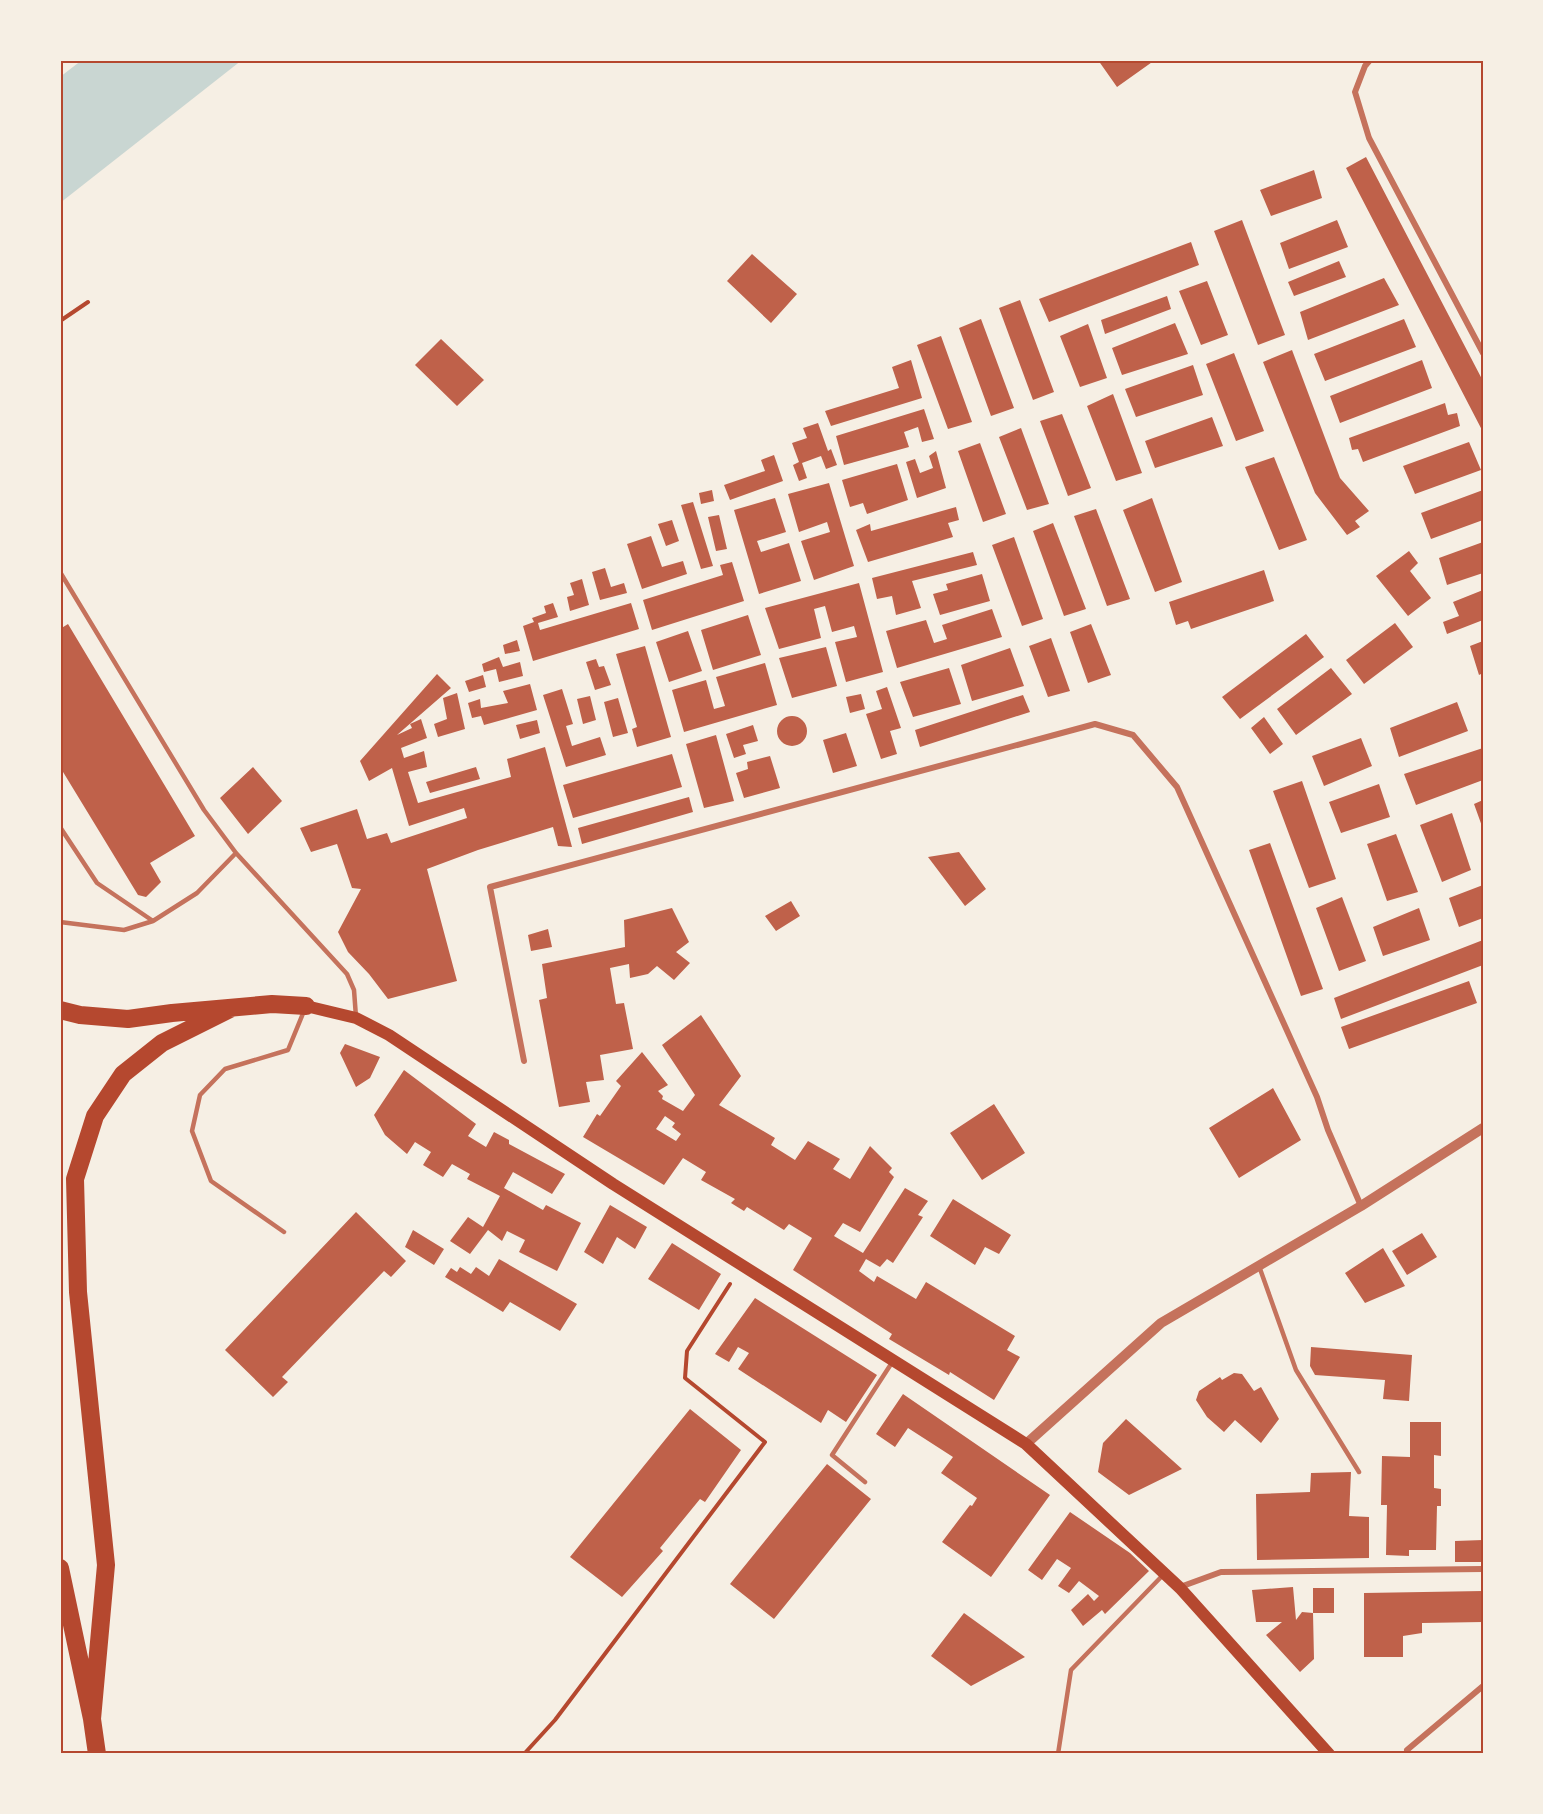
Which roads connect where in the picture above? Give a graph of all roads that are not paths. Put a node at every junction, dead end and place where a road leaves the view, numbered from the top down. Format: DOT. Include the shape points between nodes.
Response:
graph roads {
  1 [pos="1370,60"];
  2 [pos="1483,353"];
  3 [pos="60,572"];
  4 [pos="60,827"];
  5 [pos="236,853"];
  6 [pos="153,921"];
  7 [pos="60,922"];
  8 [pos="306,1006"];
  9 [pos="232,1008"];
  10 [pos="60,1010"];
  11 [pos="356,1018"];
  12 [pos="524,1061"];
  13 [pos="1483,1128"];
  14 [pos="1361,1206"];
  15 [pos="284,1232"];
  16 [pos="1259,1266"];
  17 [pos="893,1361"];
  18 [pos="1026,1444"];
  19 [pos="1359,1472"];
  20 [pos="865,1482"];
  21 [pos="60,1568"];
  22 [pos="1483,1569"];
  23 [pos="1164,1573"];
  24 [pos="1180,1588"];
  25 [pos="1483,1686"];
  26 [pos="92,1719"];
  27 [pos="1407,1750"];
  28 [pos="97,1754"];
  29 [pos="1058,1754"];
  30 [pos="1329,1754"];
  1 -- 2 [label="street" via="1355,93 1369,138"];
  3 -- 5 [label="lane" via="204,810"];
  4 -- 6 [label="lane" via="97,883"];
  5 -- 6 [label="lane" via="197,893"];
  5 -- 11 [label="lane" via="347,974 354,990"];
  6 -- 7 [label="lane" via="124,930"];
  8 -- 9 [label="highway"];
  8 -- 11 [label="main road"];
  8 -- 15 [label="lane" via="288,1050 225,1069 200,1095 192,1131 211,1181"];
  9 -- 10 [label="highway" via="129,1019 80,1016"];
  9 -- 26 [label="highway" via="162,1043 123,1074 94,1116 75,1179 78,1292 106,1564"];
  11 -- 17 [label="main road" via="389,1035 613,1184"];
  12 -- 14 [label="street" via="490,887 1095,724 1132,735 1178,787 1317,1097"];
  13 -- 14 [label="street"];
  14 -- 16 [label="street"];
  16 -- 18 [label="street" via="1161,1323"];
  16 -- 19 [label="lane" via="1296,1370"];
  17 -- 18 [label="main road"];
  17 -- 20 [label="lane" via="832,1455"];
  18 -- 23 [label="main road"];
  21 -- 26 [label="highway"];
  22 -- 24 [label="street" via="1221,1572"];
  23 -- 24 [label="main road"];
  23 -- 29 [label="lane" via="1071,1670"];
  24 -- 30 [label="main road"];
  25 -- 27 [label="street"];
  26 -- 28 [label="highway"];
}
